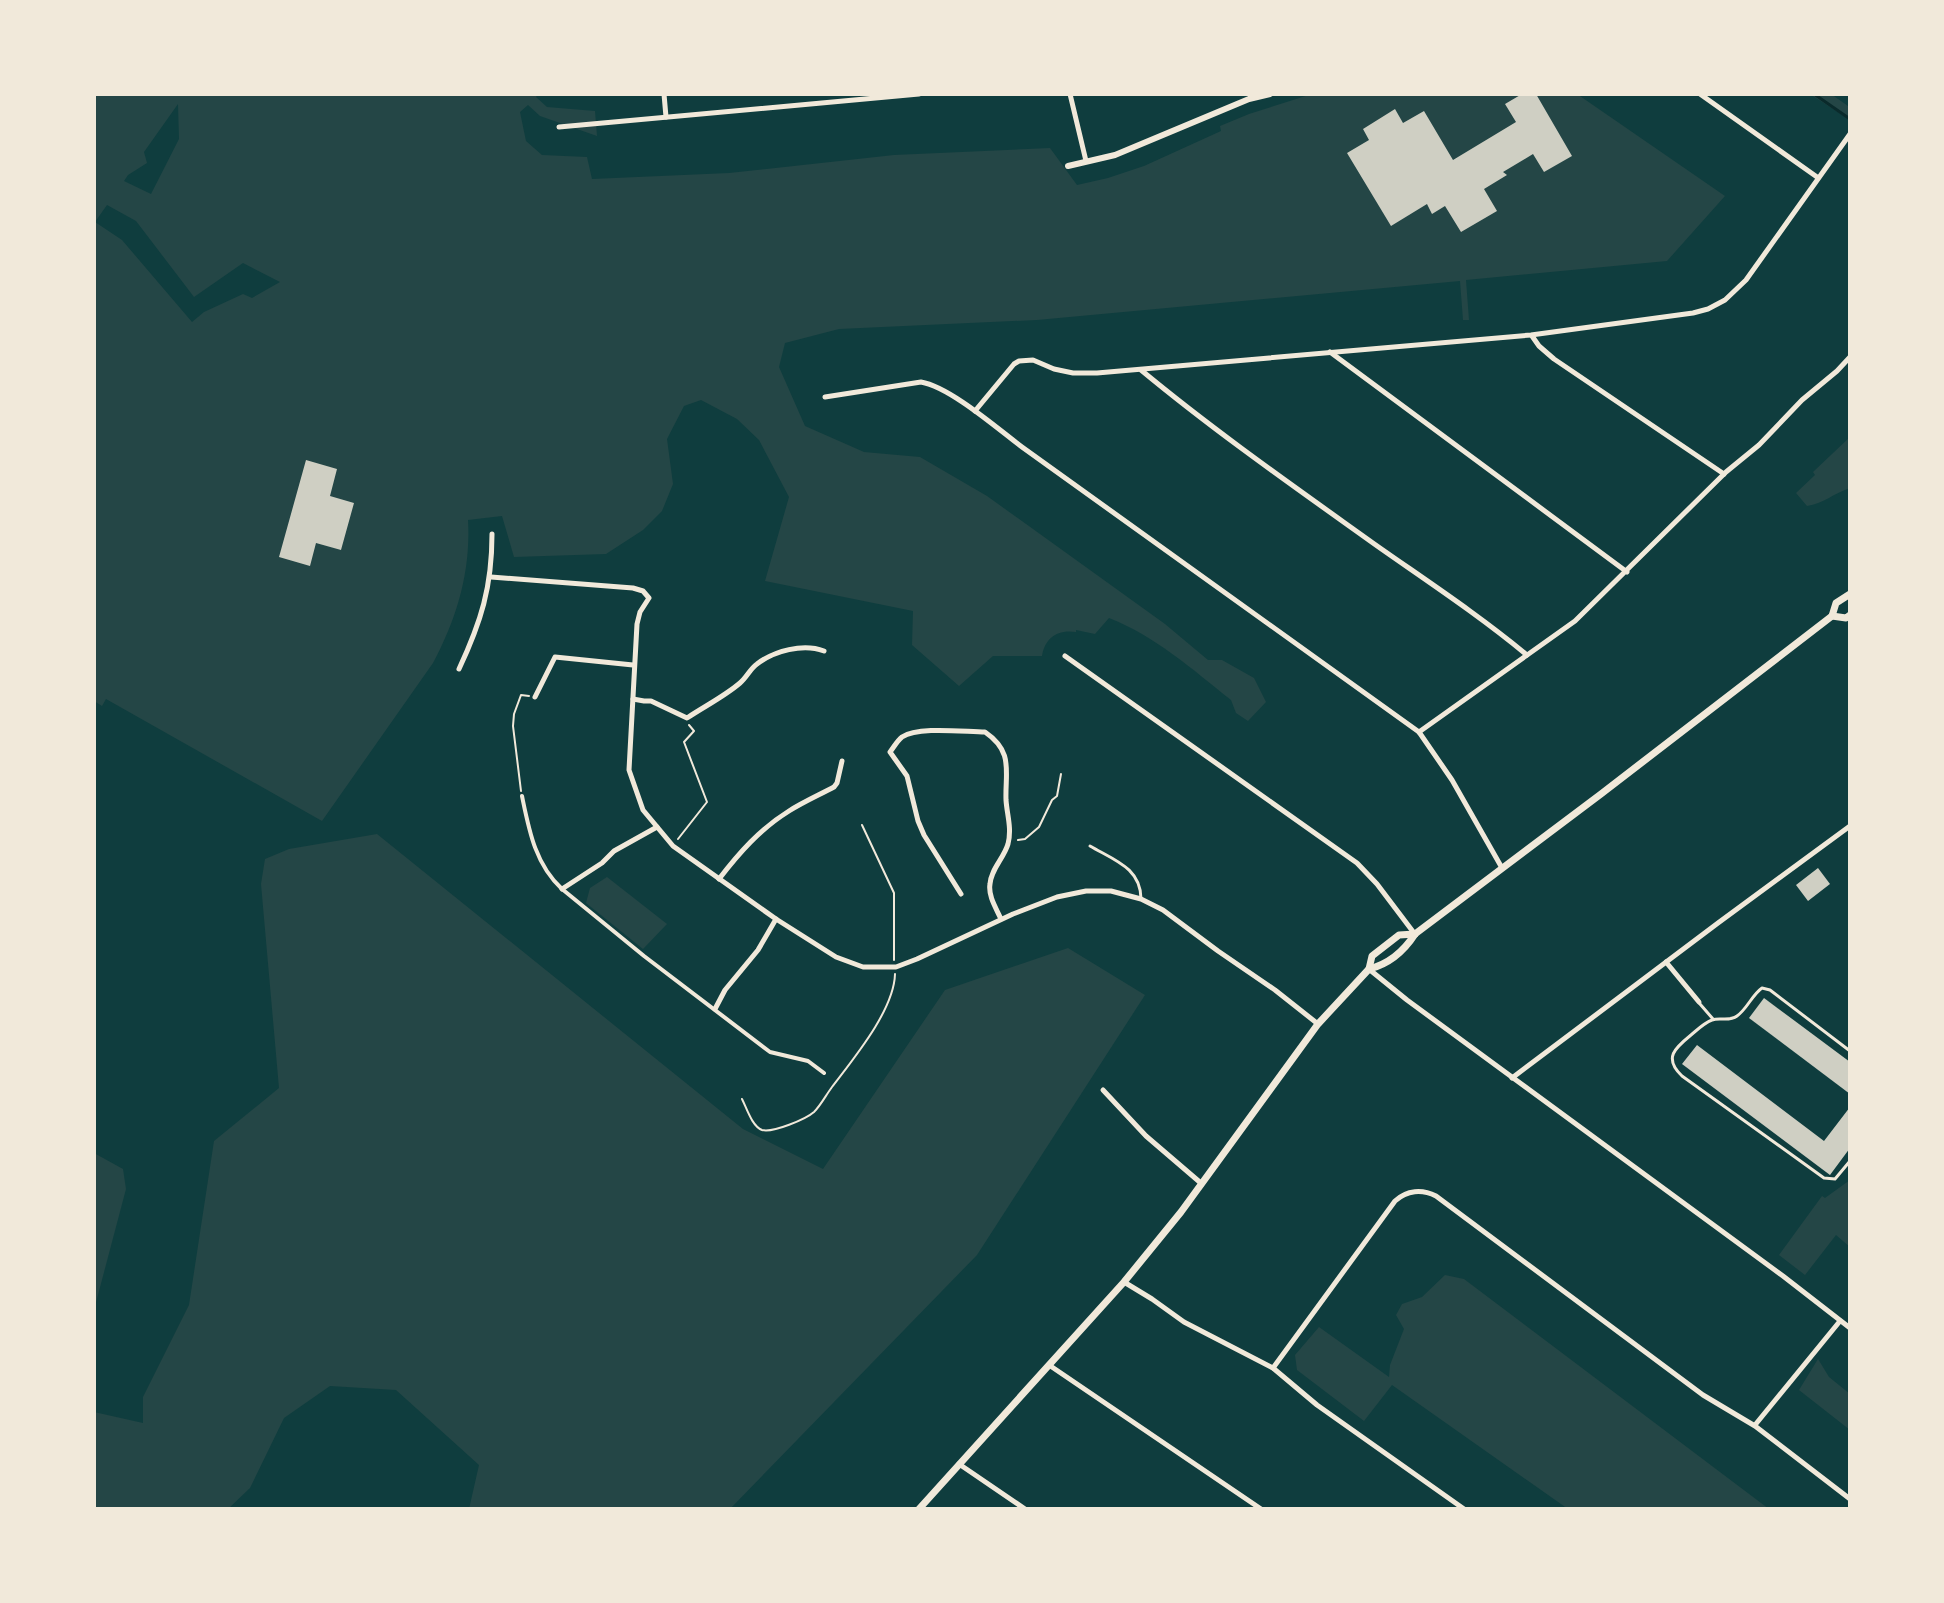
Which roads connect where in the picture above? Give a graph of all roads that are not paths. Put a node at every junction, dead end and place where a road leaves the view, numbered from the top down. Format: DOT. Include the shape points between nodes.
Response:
graph roads {
  1 [pos="664,94"];
  2 [pos="919,94"];
  3 [pos="1070,94"];
  4 [pos="1270,94"];
  5 [pos="1700,94"];
  6 [pos="666,117"];
  7 [pos="559,127"];
  8 [pos="1850,134"];
  9 [pos="1086,161"];
  10 [pos="1068,166"];
  11 [pos="1817,177"];
  12 [pos="1531,335"];
  13 [pos="1329,352"];
  14 [pos="1850,357"];
  15 [pos="1140,370"];
  16 [pos="825,397"];
  17 [pos="975,411"];
  18 [pos="1725,474"];
  19 [pos="492,534"];
  20 [pos="1627,572"];
  21 [pos="491,577"];
  22 [pos="1850,594"];
  23 [pos="1850,615"];
  24 [pos="1832,616"];
  25 [pos="824,651"];
  26 [pos="1527,655"];
  27 [pos="1065,656"];
  28 [pos="633,665"];
  29 [pos="459,669"];
  30 [pos="535,697"];
  31 [pos="633,699"];
  32 [pos="1419,732"];
  33 [pos="842,761"];
  34 [pos="522,796"];
  35 [pos="1850,826"];
  36 [pos="657,827"];
  37 [pos="1090,846"];
  38 [pos="1502,869"];
  39 [pos="719,879"];
  40 [pos="562,889"];
  41 [pos="961,894"];
  42 [pos="1141,899"];
  43 [pos="776,919"];
  44 [pos="1001,919"];
  45 [pos="1415,934"];
  46 [pos="1666,962"];
  47 [pos="1369,969"];
  48 [pos="1699,1002"];
  49 [pos="715,1009"];
  50 [pos="1713,1019"];
  51 [pos="1318,1024"];
  52 [pos="1850,1051"];
  53 [pos="824,1073"];
  54 [pos="1512,1078"];
  55 [pos="1103,1090"];
  56 [pos="1850,1161"];
  57 [pos="1202,1184"];
  58 [pos="1124,1282"];
  59 [pos="1840,1321"];
  60 [pos="1850,1328"];
  61 [pos="1048,1364"];
  62 [pos="1273,1368"];
  63 [pos="1755,1426"];
  64 [pos="959,1464"];
  65 [pos="1850,1499"];
  66 [pos="919,1509"];
  67 [pos="1025,1509"];
  68 [pos="1261,1509"];
  69 [pos="1464,1509"];
  1 -- 6 [label="street"];
  2 -- 6 [label="street"];
  3 -- 9 [label="street"];
  4 -- 9 [label="street" via="1115,155"];
  5 -- 11 [label="street"];
  6 -- 7 [label="street"];
  8 -- 11 [label="street"];
  9 -- 10 [label="street"];
  11 -- 12 [label="street" via="1746,280 1717,305 1693,313"];
  12 -- 13 [label="street"];
  12 -- 18 [label="street" via="1554,359"];
  13 -- 15 [label="street"];
  13 -- 20 [label="street"];
  14 -- 18 [label="street"];
  15 -- 17 [label="street" via="1073,373 1022,360"];
  15 -- 26 [label="street"];
  16 -- 17 [label="street" via="921,382 937,386"];
  17 -- 32 [label="street"];
  18 -- 20 [label="street"];
  19 -- 21 [label="street"];
  20 -- 26 [label="street" via="1575,621"];
  21 -- 28 [label="street" via="643,591 649,598 637,624"];
  21 -- 29 [label="street"];
  22 -- 24 [label="main road" via="1836,603"];
  23 -- 24 [label="main road"];
  24 -- 38 [label="main road"];
  25 -- 31 [label="street" via="791,650 765,658 742,682 687,718 651,701"];
  26 -- 32 [label="street"];
  27 -- 45 [label="street" via="1357,863"];
  28 -- 30 [label="street" via="555,657"];
  28 -- 31 [label="street"];
  31 -- 36 [label="street" via="629,770 643,810"];
  32 -- 38 [label="street"];
  33 -- 39 [label="street" via="834,787 770,825"];
  34 -- 40 [label="street" via="541,863"];
  35 -- 46 [label="street"];
  36 -- 39 [label="street" via="673,846"];
  36 -- 40 [label="street"];
  37 -- 42 [label="lane" via="1136,876"];
  38 -- 45 [label="main road"];
  39 -- 43 [label="street"];
  40 -- 49 [label="street"];
  41 -- 44 [label="street" via="924,835 907,776 890,752 907,734 985,732 997,742 1008,771 1010,824 1009,841 990,883"];
  42 -- 44 [label="street" via="1111,891 1080,891"];
  42 -- 51 [label="street"];
  43 -- 44 [label="street" via="846,962 872,968 896,967"];
  43 -- 49 [label="street"];
  45 -- 47 [label="main road" via="1382,966"];
  45 -- 47 [label="main road" via="1399,935 1372,956"];
  46 -- 48 [label="street"];
  46 -- 54 [label="street"];
  47 -- 51 [label="main road"];
  47 -- 54 [label="street"];
  48 -- 50 [label="lane"];
  49 -- 53 [label="street" via="770,1052 808,1061"];
  50 -- 52 [label="lane" via="1734,1018 1759,989 1766,988"];
  50 -- 56 [label="lane" via="1677,1047 1672,1057 1675,1069 1824,1178 1835,1179"];
  51 -- 57 [label="main road"];
  54 -- 59 [label="street"];
  55 -- 57 [label="street"];
  57 -- 58 [label="main road"];
  58 -- 61 [label="main road"];
  58 -- 62 [label="street"];
  59 -- 60 [label="street"];
  59 -- 63 [label="street"];
  61 -- 64 [label="main road"];
  61 -- 68 [label="street"];
  62 -- 63 [label="street" via="1395,1201 1421,1191 1436,1196 1703,1395"];
  62 -- 69 [label="street"];
  63 -- 65 [label="street"];
  64 -- 66 [label="main road"];
  64 -- 67 [label="street"];
}
